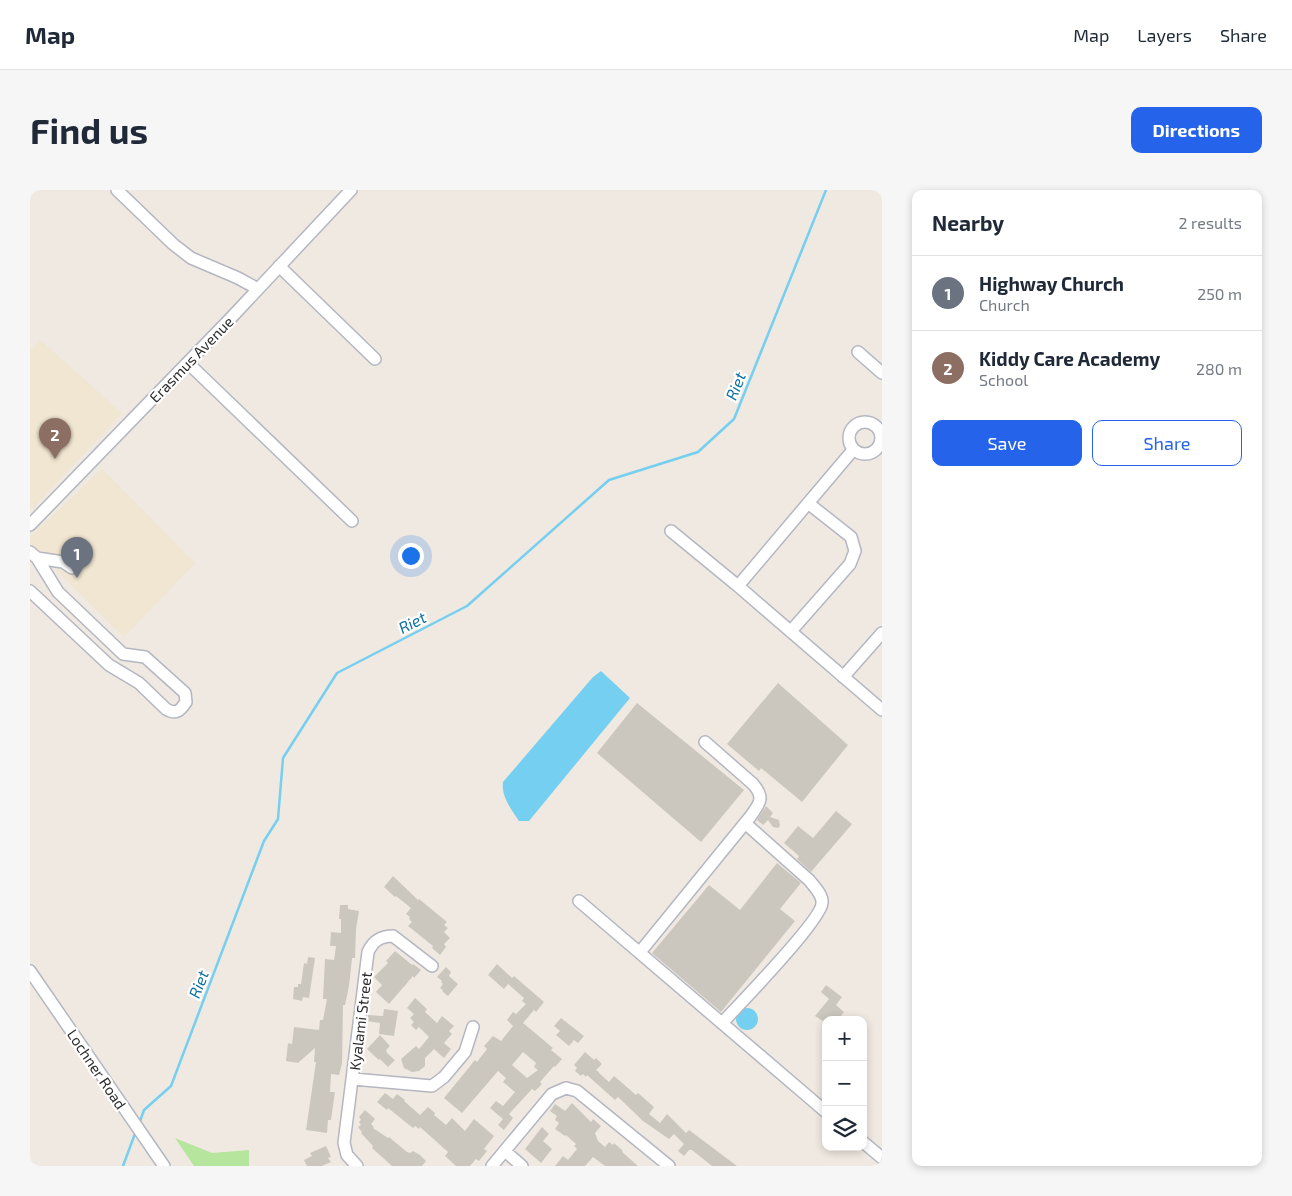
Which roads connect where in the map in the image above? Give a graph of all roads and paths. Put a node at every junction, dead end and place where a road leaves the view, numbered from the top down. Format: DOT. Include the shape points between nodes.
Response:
graph roads {
  1 [pos="118,190"];
  2 [pos="351,190"];
  3 [pos="279,266"];
  4 [pos="258,289"];
  5 [pos="858,352"];
  6 [pos="375,359"];
  7 [pos="188,362"];
  8 [pos="882,373"];
  9 [pos="878,421"];
  10 [pos="853,450"];
  11 [pos="880,450"];
  12 [pos="808,503"];
  13 [pos="32,518"];
  14 [pos="352,521"];
  15 [pos="671,531"];
  16 [pos="34,555"];
  17 [pos="72,568"];
  18 [pos="738,586"];
  19 [pos="30,591"];
  20 [pos="791,631"];
  21 [pos="882,633"];
  22 [pos="135,656"];
  23 [pos="127,676"];
  24 [pos="843,677"];
  25 [pos="882,710"];
  26 [pos="705,742"];
  27 [pos="746,823"];
  28 [pos="579,900"];
  29 [pos="640,952"];
  30 [pos="432,966"];
  31 [pos="30,972"];
  32 [pos="722,1023"];
  33 [pos="473,1028"];
  34 [pos="353,1079"];
  35 [pos="822,1109"];
  36 [pos="867,1145"];
  37 [pos="505,1151"];
  38 [pos="882,1158"];
  39 [pos="164,1166"];
  40 [pos="357,1166"];
  41 [pos="492,1166"];
  42 [pos="522,1166"];
  43 [pos="669,1166"];
  1 -- 4 [label="street" via="191,258"];
  2 -- 3 [label="street, Erasmus Avenue"];
  3 -- 4 [label="street, Erasmus Avenue"];
  3 -- 6 [label="street"];
  4 -- 7 [label="street, Erasmus Avenue"];
  5 -- 8 [label="street"];
  7 -- 13 [label="street, Erasmus Avenue"];
  7 -- 14 [label="street"];
  9 -- 10 [label="street" via="858,423 852,428 849,443"];
  9 -- 11 [label="street" via="882,441"];
  10 -- 11 [label="street" via="865,455"];
  10 -- 12 [label="street"];
  12 -- 18 [label="street"];
  12 -- 20 [label="street" via="852,537 855,551 850,564"];
  15 -- 18 [label="street"];
  16 -- 17 [label="street" via="63,562"];
  16 -- 22 [label="street" via="66,600 122,654"];
  18 -- 20 [label="street"];
  19 -- 23 [label="street" via="109,665"];
  20 -- 24 [label="street"];
  21 -- 24 [label="street"];
  22 -- 23 [label="street"];
  22 -- 23 [label="street" via="146,657 185,694 186,702 180,711 172,712"];
  24 -- 25 [label="street"];
  26 -- 27 [label="street" via="758,790 760,801"];
  27 -- 29 [label="street"];
  27 -- 32 [label="street" via="809,880 822,902 810,925"];
  28 -- 29 [label="street"];
  29 -- 32 [label="street"];
  30 -- 34 [label="street, Kyalami Street" via="393,936 378,939 371,946"];
  31 -- 39 [label="street, Lochner Road"];
  32 -- 35 [label="street"];
  33 -- 34 [label="street" via="465,1052 441,1081 432,1086"];
  34 -- 40 [label="street, Kyalami Street" via="344,1143 347,1155"];
  36 -- 38 [label="street"];
  37 -- 41 [label="street"];
  37 -- 42 [label="street"];
  37 -- 43 [label="street" via="552,1094 569,1088 604,1112"];
}
